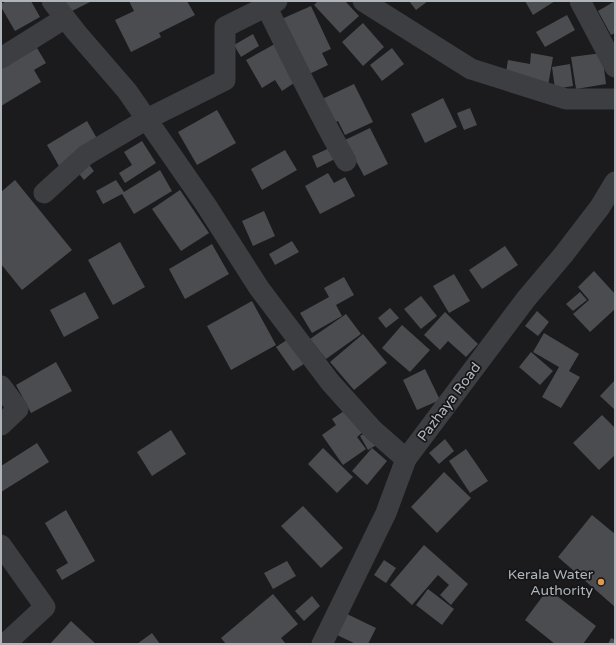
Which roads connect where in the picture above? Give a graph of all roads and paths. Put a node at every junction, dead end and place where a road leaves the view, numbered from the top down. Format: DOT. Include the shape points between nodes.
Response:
graph roads {
  1 [pos="52,1"];
  2 [pos="363,1"];
  3 [pos="580,1"];
  4 [pos="272,4"];
  5 [pos="65,18"];
  6 [pos="1,58"];
  7 [pos="615,67"];
  8 [pos="615,99"];
  9 [pos="147,120"];
  10 [pos="346,161"];
  11 [pos="615,182"];
  12 [pos="44,192"];
  13 [pos="1,386"];
  14 [pos="1,425"];
  15 [pos="406,460"];
  16 [pos="1,545"];
  17 [pos="5,644"];
  18 [pos="322,644"];
  1 -- 5 [label="street"];
  2 -- 8 [label="street" via="471,69 566,99"];
  3 -- 7 [label="street"];
  4 -- 9 [label="street" via="225,28 225,80"];
  4 -- 10 [label="street" via="320,116"];
  5 -- 6 [label="street"];
  5 -- 9 [label="street" via="127,91"];
  9 -- 12 [label="street" via="86,155"];
  9 -- 15 [label="street" via="259,288 330,382 373,430"];
  11 -- 15 [label="street, Pazhaya Road" via="564,254 526,299"];
  13 -- 14 [label="street" via="18,409"];
  15 -- 18 [label="street, Pazhaya Road" via="386,513"];
  16 -- 17 [label="street" via="44,607"];
}
